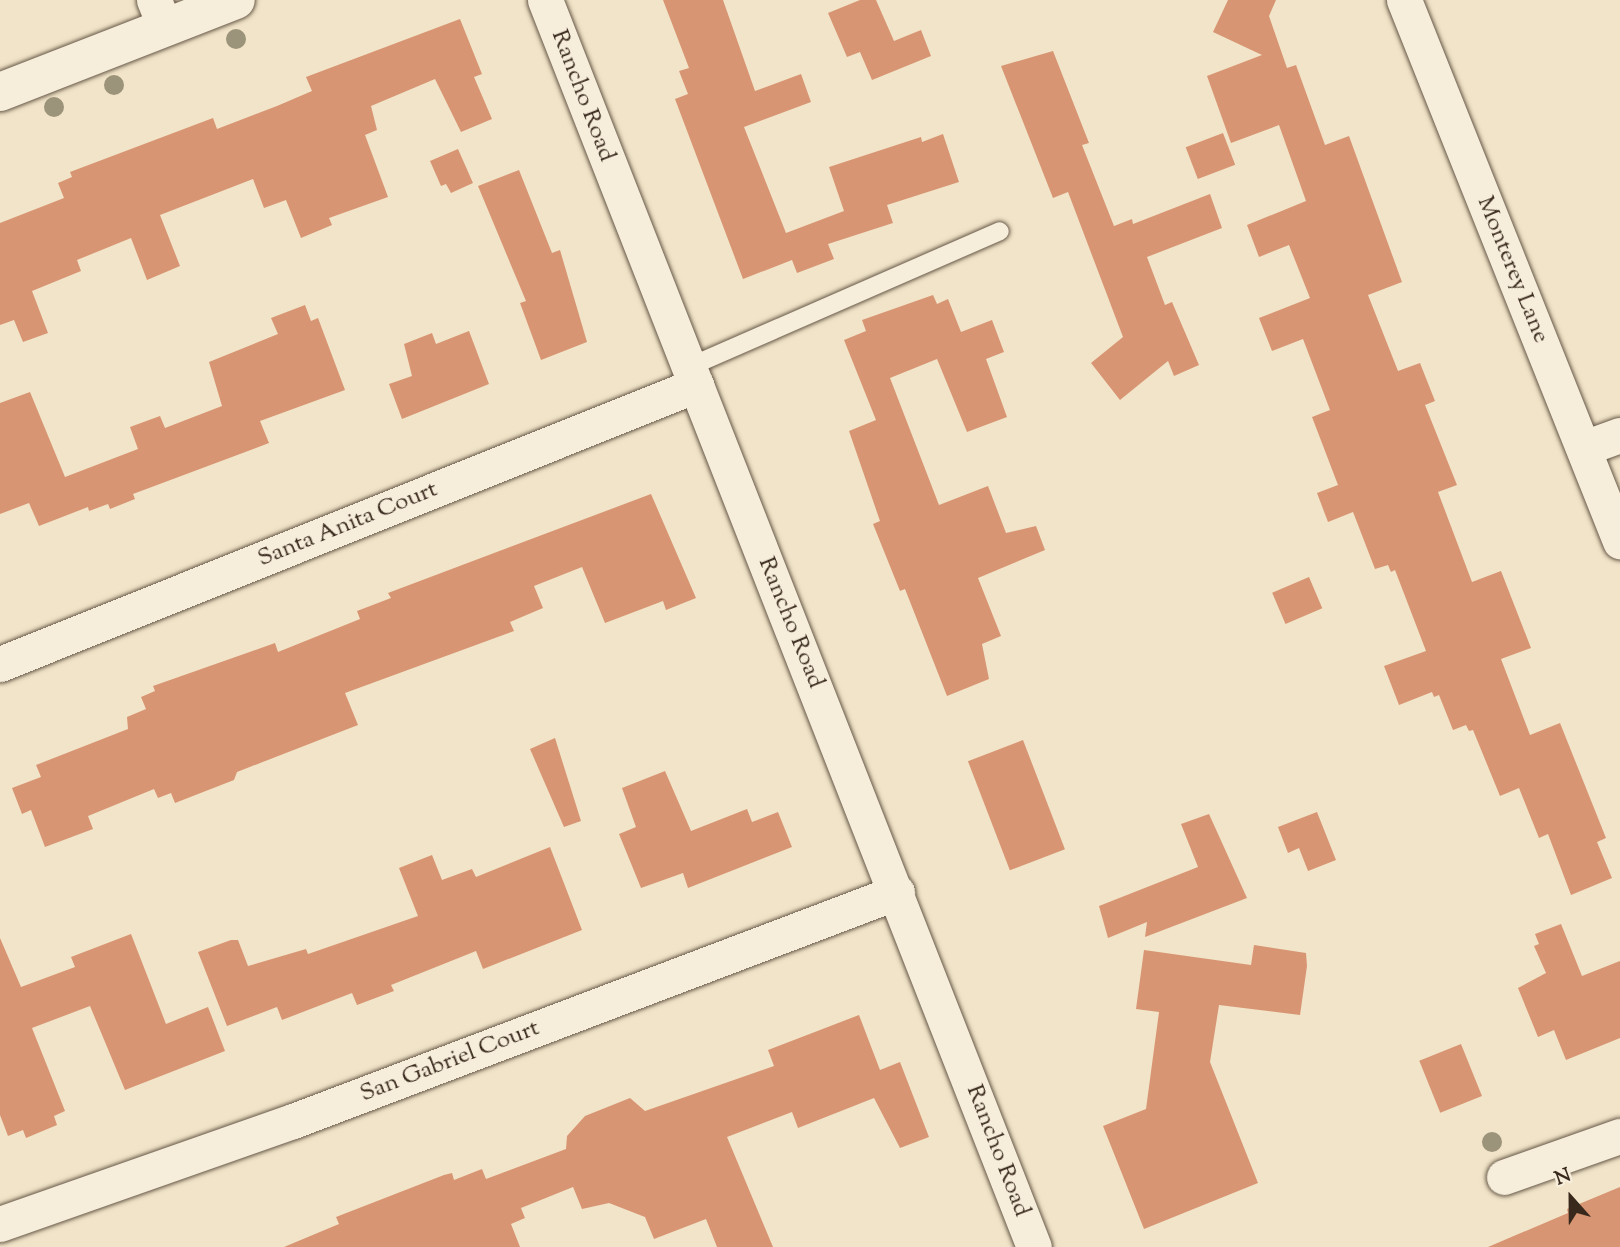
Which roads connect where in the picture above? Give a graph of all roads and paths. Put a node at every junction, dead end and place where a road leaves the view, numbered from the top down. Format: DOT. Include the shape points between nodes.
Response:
graph roads {
  1 [pos="545,0"];
  2 [pos="1404,0"];
  3 [pos="214,4"];
  4 [pos="160,13"];
  5 [pos="0,92"];
  6 [pos="1000,231"];
  7 [pos="692,376"];
  8 [pos="1620,435"];
  9 [pos="1584,448"];
  10 [pos="1620,541"];
  11 [pos="0,664"];
  12 [pos="897,892"];
  13 [pos="1620,1136"];
  14 [pos="1504,1177"];
  15 [pos="0,1224"];
  16 [pos="1034,1247"];
  1 -- 7 [label="street, Rancho Road"];
  2 -- 9 [label="street, Monterey Lane"];
  3 -- 4 [label="street"];
  4 -- 5 [label="street"];
  6 -- 7 [label="lane"];
  7 -- 11 [label="street, Santa Anita Court"];
  7 -- 12 [label="street, Rancho Road"];
  8 -- 9 [label="street"];
  9 -- 10 [label="street, Monterey Lane"];
  12 -- 15 [label="street, San Gabriel Court" via="293,1121"];
  12 -- 16 [label="street, Rancho Road"];
  13 -- 14 [label="street"];
}
